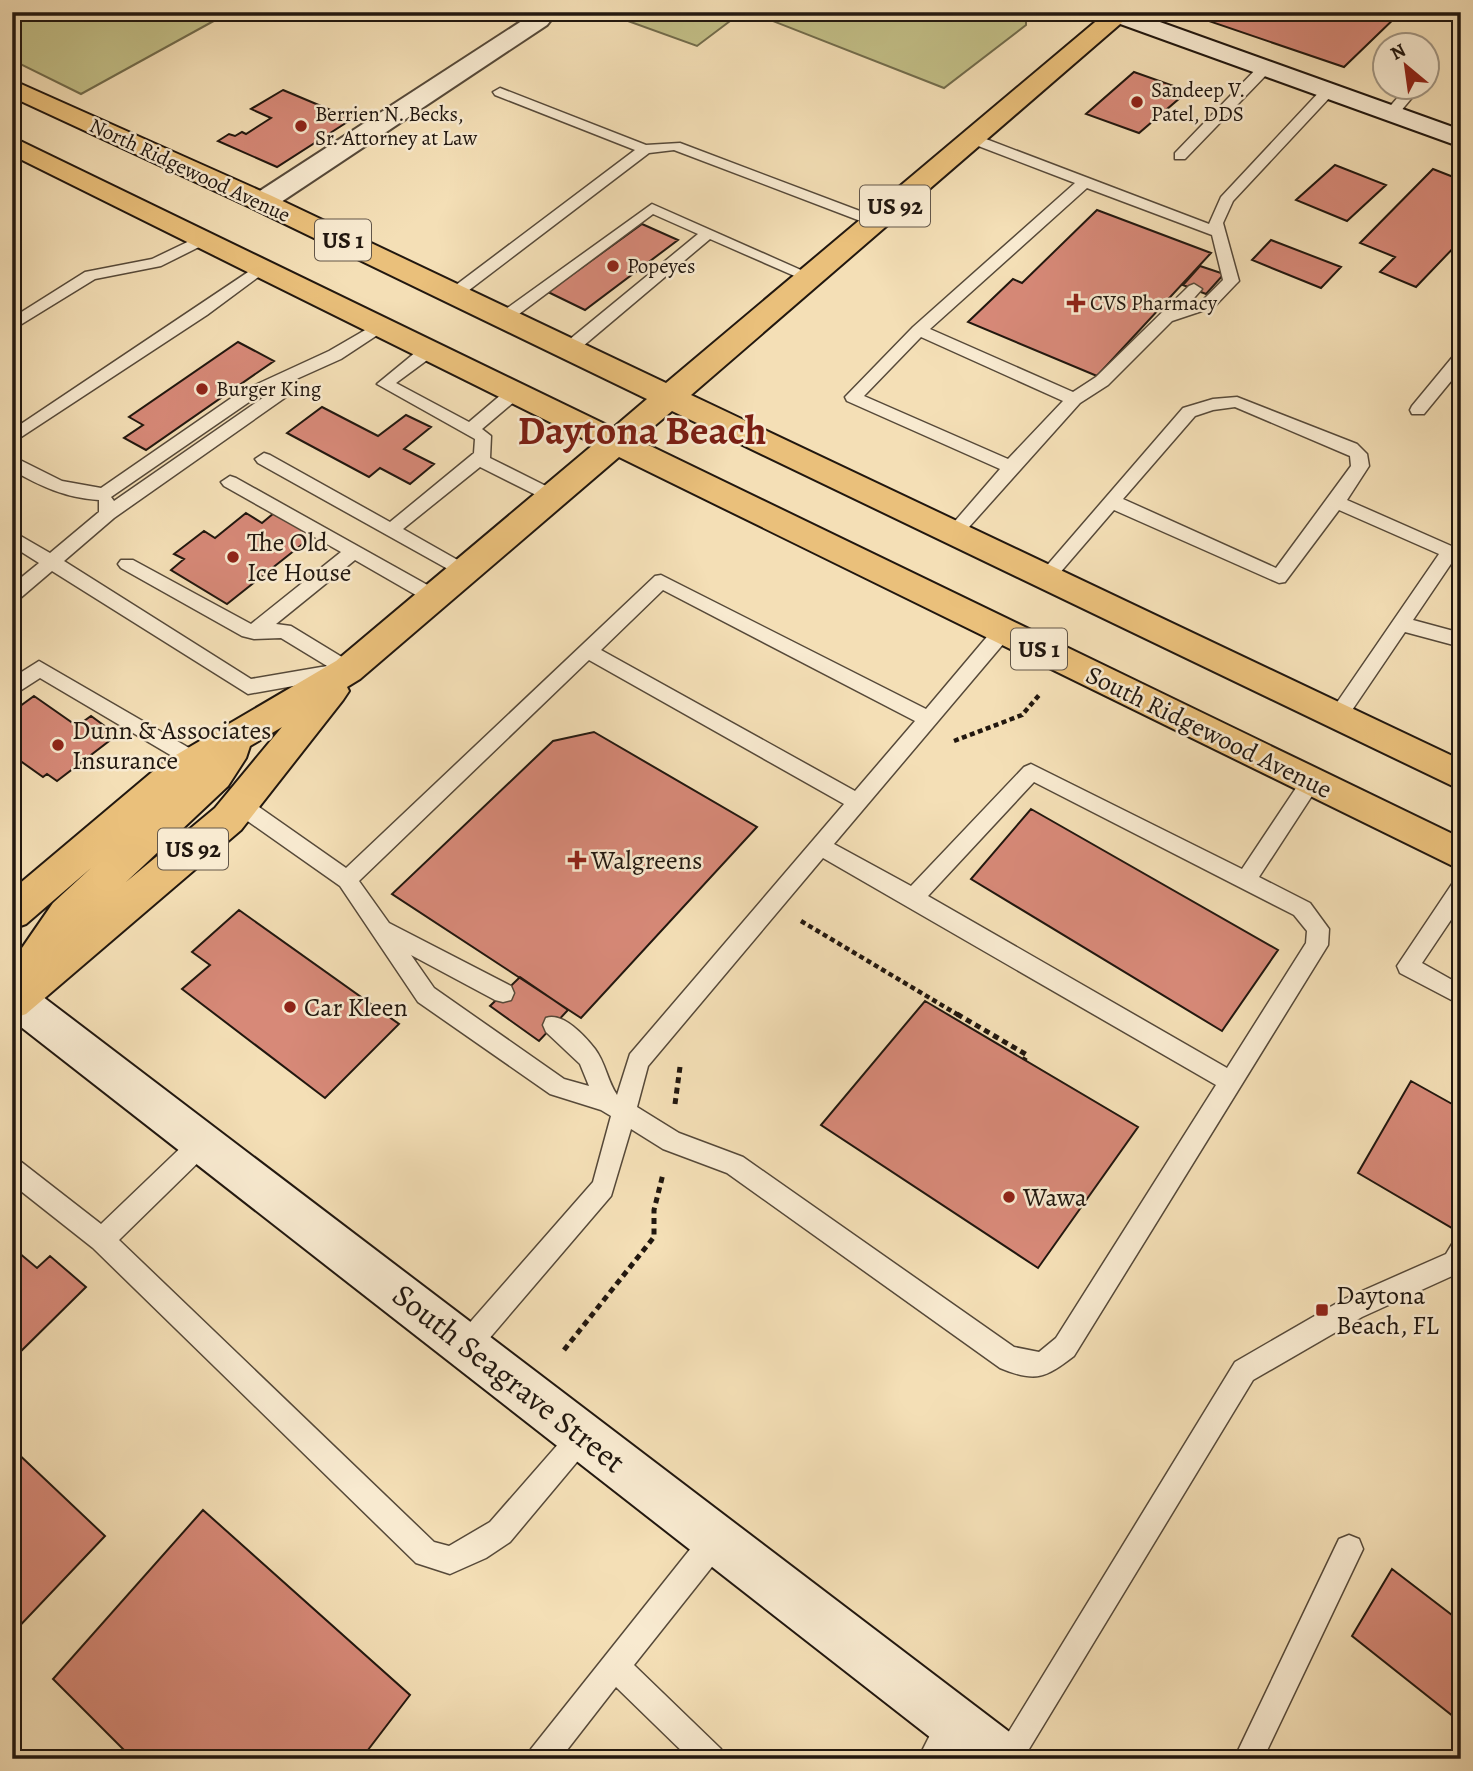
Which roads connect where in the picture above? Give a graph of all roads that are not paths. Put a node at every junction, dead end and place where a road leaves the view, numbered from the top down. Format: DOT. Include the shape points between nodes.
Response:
graph roads {
  1 [pos="1116,13"];
  2 [pos="539,20"];
  3 [pos="1264,69"];
  4 [pos="12,87"];
  5 [pos="500,92"];
  6 [pos="1327,92"];
  7 [pos="1401,102"];
  8 [pos="1390,115"];
  9 [pos="973,139"];
  10 [pos="1461,139"];
  11 [pos="12,145"];
  12 [pos="645,149"];
  13 [pos="1180,156"];
  14 [pos="1084,182"];
  15 [pos="262,202"];
  16 [pos="876,222"];
  17 [pos="708,233"];
  18 [pos="1219,233"];
  19 [pos="202,240"];
  20 [pos="1225,257"];
  21 [pos="260,268"];
  22 [pos="1212,270"];
  23 [pos="811,278"];
  24 [pos="1194,289"];
  25 [pos="454,293"];
  26 [pos="505,317"];
  27 [pos="1166,318"];
  28 [pos="12,325"];
  29 [pos="379,327"];
  30 [pos="919,330"];
  31 [pos="570,348"];
  32 [pos="428,351"];
  33 [pos="335,355"];
  34 [pos="1461,358"];
  35 [pos="514,392"];
  36 [pos="672,397"];
  37 [pos="1074,399"];
  38 [pos="1418,410"];
  39 [pos="470,429"];
  40 [pos="12,438"];
  41 [pos="618,443"];
  42 [pos="264,458"];
  43 [pos="478,458"];
  44 [pos="12,462"];
  45 [pos="1011,467"];
  46 [pos="230,482"];
  47 [pos="104,494"];
  48 [pos="554,497"];
  49 [pos="1111,501"];
  50 [pos="1336,502"];
  51 [pos="108,514"];
  52 [pos="391,530"];
  53 [pos="955,532"];
  54 [pos="12,537"];
  55 [pos="353,552"];
  56 [pos="50,562"];
  57 [pos="127,564"];
  58 [pos="464,572"];
  59 [pos="1046,577"];
  60 [pos="12,595"];
  61 [pos="434,597"];
  62 [pos="1401,624"];
  63 [pos="1003,631"];
  64 [pos="254,632"];
  65 [pos="1461,640"];
  66 [pos="588,651"];
  67 [pos="348,670"];
  68 [pos="12,689"];
  69 [pos="1337,717"];
  70 [pos="927,718"];
  71 [pos="238,736"];
  72 [pos="196,761"];
  73 [pos="1461,776"];
  74 [pos="1311,782"];
  75 [pos="858,802"];
  76 [pos="239,804"];
  77 [pos="820,846"];
  78 [pos="1461,855"];
  79 [pos="348,880"];
  80 [pos="1246,880"];
  81 [pos="1461,887"];
  82 [pos="912,898"];
  83 [pos="12,913"];
  84 [pos="380,928"];
  85 [pos="503,993"];
  86 [pos="1461,996"];
  87 [pos="14,1001"];
  88 [pos="554,1025"];
  89 [pos="1231,1082"];
  90 [pos="616,1107"];
  91 [pos="202,1143"];
  92 [pos="12,1169"];
  93 [pos="102,1240"];
  94 [pos="1461,1252"];
  95 [pos="467,1345"];
  96 [pos="583,1435"];
  97 [pos="717,1538"];
  98 [pos="1349,1549"];
  99 [pos="614,1666"];
  100 [pos="942,1740"];
  101 [pos="541,1759"];
  102 [pos="711,1759"];
  103 [pos="1001,1759"];
  104 [pos="1006,1759"];
  105 [pos="1248,1759"];
  1 -- 3 [label="street"];
  1 -- 9 [label="main road, US 92"];
  2 -- 15 [label="street"];
  3 -- 6 [label="street"];
  3 -- 13 [label="lane"];
  4 -- 15 [label="main road, North Ridgewood Avenue / US 1"];
  5 -- 12 [label="lane"];
  6 -- 8 [label="street"];
  6 -- 18 [label="lane" via="1226,200 1216,223"];
  7 -- 8 [label="lane"];
  8 -- 10 [label="street"];
  9 -- 14 [label="lane"];
  9 -- 16 [label="main road, US 92"];
  11 -- 19 [label="main road, US 1"];
  12 -- 16 [label="lane" via="675,146"];
  12 -- 25 [label="lane"];
  14 -- 18 [label="lane"];
  14 -- 30 [label="lane"];
  15 -- 25 [label="main road, North Ridgewood Avenue / US 1"];
  16 -- 23 [label="main road, US 92"];
  17 -- 23 [label="lane"];
  17 -- 26 [label="lane" via="653,208"];
  17 -- 31 [label="lane"];
  18 -- 20 [label="lane"];
  19 -- 21 [label="main road, US 1"];
  19 -- 28 [label="lane" via="156,263 90,275"];
  20 -- 22 [label="lane"];
  20 -- 27 [label="lane" via="1231,281 1208,304"];
  21 -- 29 [label="main road, US 1"];
  21 -- 40 [label="lane"];
  23 -- 36 [label="main road, US 92"];
  24 -- 27 [label="lane"];
  25 -- 26 [label="main road, North Ridgewood Avenue / US 1"];
  26 -- 31 [label="main road, North Ridgewood Avenue / US 1"];
  27 -- 37 [label="lane" via="1102,382"];
  29 -- 32 [label="main road, US 1"];
  29 -- 33 [label="lane"];
  30 -- 37 [label="lane"];
  30 -- 45 [label="lane" via="853,397"];
  31 -- 36 [label="main road, North Ridgewood Avenue / US 1"];
  32 -- 35 [label="main road, US 1"];
  32 -- 39 [label="lane" via="386,384"];
  33 -- 47 [label="lane" via="246,396"];
  33 -- 51 [label="lane"];
  34 -- 38 [label="lane"];
  35 -- 39 [label="lane"];
  35 -- 41 [label="main road, US 1"];
  36 -- 41 [label="main road, US 92"];
  36 -- 53 [label="main road, US 1"];
  37 -- 45 [label="lane"];
  39 -- 43 [label="lane" via="483,436 483,455"];
  41 -- 48 [label="main road, US 92"];
  41 -- 63 [label="main road, South Ridgewood Avenue / US 1"];
  42 -- 52 [label="lane"];
  43 -- 48 [label="lane"];
  43 -- 52 [label="lane"];
  44 -- 47 [label="lane" via="54,487"];
  45 -- 53 [label="lane"];
  46 -- 55 [label="lane"];
  47 -- 51 [label="lane"];
  48 -- 58 [label="main road, US 92"];
  49 -- 50 [label="lane" via="1279,577"];
  49 -- 50 [label="lane" via="1189,412 1237,402 1358,454 1360,466"];
  49 -- 59 [label="lane"];
  50 -- 62 [label="lane" via="1450,552"];
  51 -- 56 [label="lane"];
  52 -- 58 [label="lane"];
  53 -- 59 [label="main road, US 1"];
  54 -- 56 [label="lane"];
  55 -- 61 [label="lane"];
  55 -- 64 [label="lane"];
  56 -- 60 [label="lane"];
  56 -- 67 [label="lane" via="248,687"];
  57 -- 64 [label="lane"];
  58 -- 61 [label="main road, US 92"];
  59 -- 69 [label="main road, US 1"];
  61 -- 67 [label="main road, US 92"];
  62 -- 65 [label="lane"];
  62 -- 69 [label="lane"];
  63 -- 70 [label="lane"];
  63 -- 74 [label="main road, South Ridgewood Avenue / US 1"];
  64 -- 67 [label="lane" via="284,631"];
  66 -- 70 [label="lane" via="661,581"];
  66 -- 75 [label="lane"];
  66 -- 79 [label="lane"];
  67 -- 71 [label="main road, US 92"];
  67 -- 76 [label="main road, US 92"];
  68 -- 72 [label="lane" via="39,668"];
  69 -- 73 [label="main road, US 1"];
  70 -- 75 [label="lane"];
  71 -- 72 [label="main road, US 92"];
  71 -- 87 [label="main road" via="215,776 67,914 36,957"];
  72 -- 83 [label="main road, US 92" via="177,772"];
  74 -- 78 [label="main road, South Ridgewood Avenue / US 1"];
  74 -- 80 [label="lane"];
  75 -- 77 [label="lane"];
  76 -- 79 [label="lane"];
  76 -- 87 [label="main road, US 92" via="228,819"];
  77 -- 82 [label="lane"];
  77 -- 90 [label="lane" via="638,1061"];
  79 -- 84 [label="lane"];
  80 -- 82 [label="lane" via="1031,772"];
  80 -- 89 [label="lane" via="1302,909 1318,929 1317,944"];
  81 -- 86 [label="lane" via="1408,966"];
  82 -- 89 [label="lane"];
  84 -- 85 [label="lane"];
  84 -- 90 [label="lane" via="426,995 558,1087"];
  87 -- 91 [label="street, South Seagrave Street"];
  88 -- 90 [label="lane" via="587,1057"];
  89 -- 90 [label="lane" via="1065,1347 1042,1365 1009,1359 735,1165 671,1141"];
  90 -- 95 [label="lane" via="603,1188"];
  91 -- 93 [label="lane"];
  91 -- 95 [label="street, South Seagrave Street"];
  92 -- 93 [label="lane"];
  93 -- 96 [label="lane" via="426,1553 450,1560 500,1532"];
  94 -- 104 [label="lane" via="1455,1262 1353,1308 1244,1371"];
  95 -- 96 [label="street, South Seagrave Street"];
  96 -- 97 [label="street, South Seagrave Street"];
  97 -- 99 [label="lane"];
  97 -- 100 [label="street, South Seagrave Street"];
  98 -- 105 [label="lane"];
  99 -- 101 [label="lane"];
  99 -- 102 [label="lane"];
  100 -- 103 [label="street, South Seagrave Street"];
}
